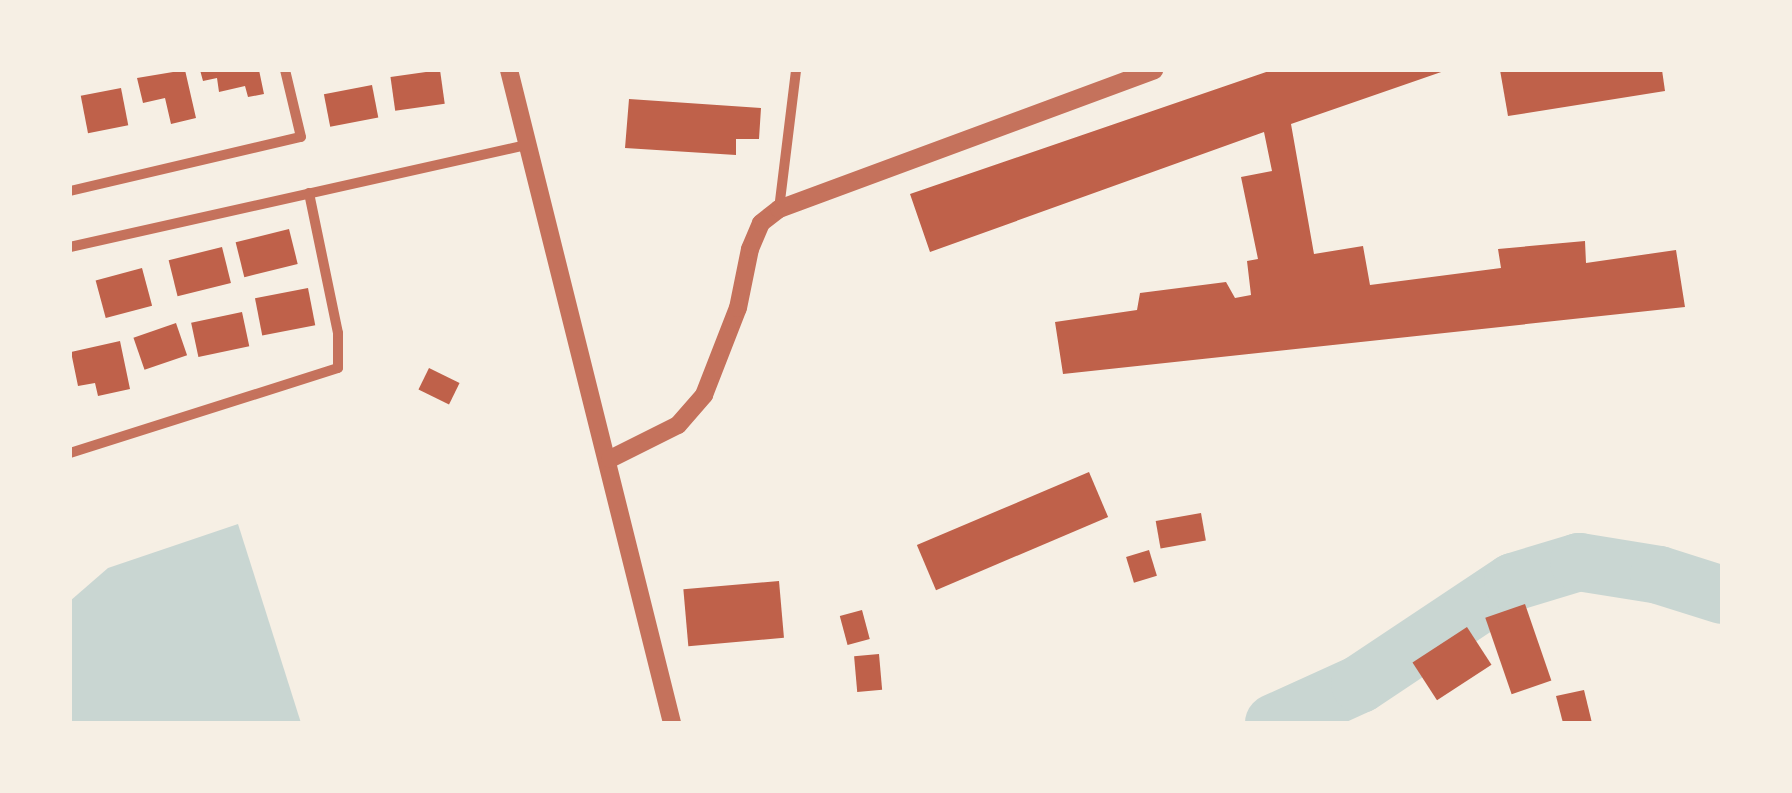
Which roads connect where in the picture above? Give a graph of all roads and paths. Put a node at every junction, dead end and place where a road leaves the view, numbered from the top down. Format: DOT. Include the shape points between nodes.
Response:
graph roads {
  1 [pos="285,70"];
  2 [pos="509,70"];
  3 [pos="796,70"];
  4 [pos="1154,70"];
  5 [pos="527,145"];
  6 [pos="70,191"];
  7 [pos="309,193"];
  8 [pos="778,209"];
  9 [pos="70,247"];
  10 [pos="70,452"];
  11 [pos="610,459"];
  12 [pos="672,723"];
  1 -- 6 [label="street" via="301,137"];
  2 -- 5 [label="street"];
  3 -- 8 [label="street"];
  4 -- 8 [label="street"];
  5 -- 7 [label="street"];
  5 -- 11 [label="street"];
  7 -- 9 [label="street"];
  7 -- 10 [label="street" via="338,333 338,368"];
  8 -- 11 [label="street" via="762,223 750,250 738,308 704,395 678,424"];
  11 -- 12 [label="street"];
}
